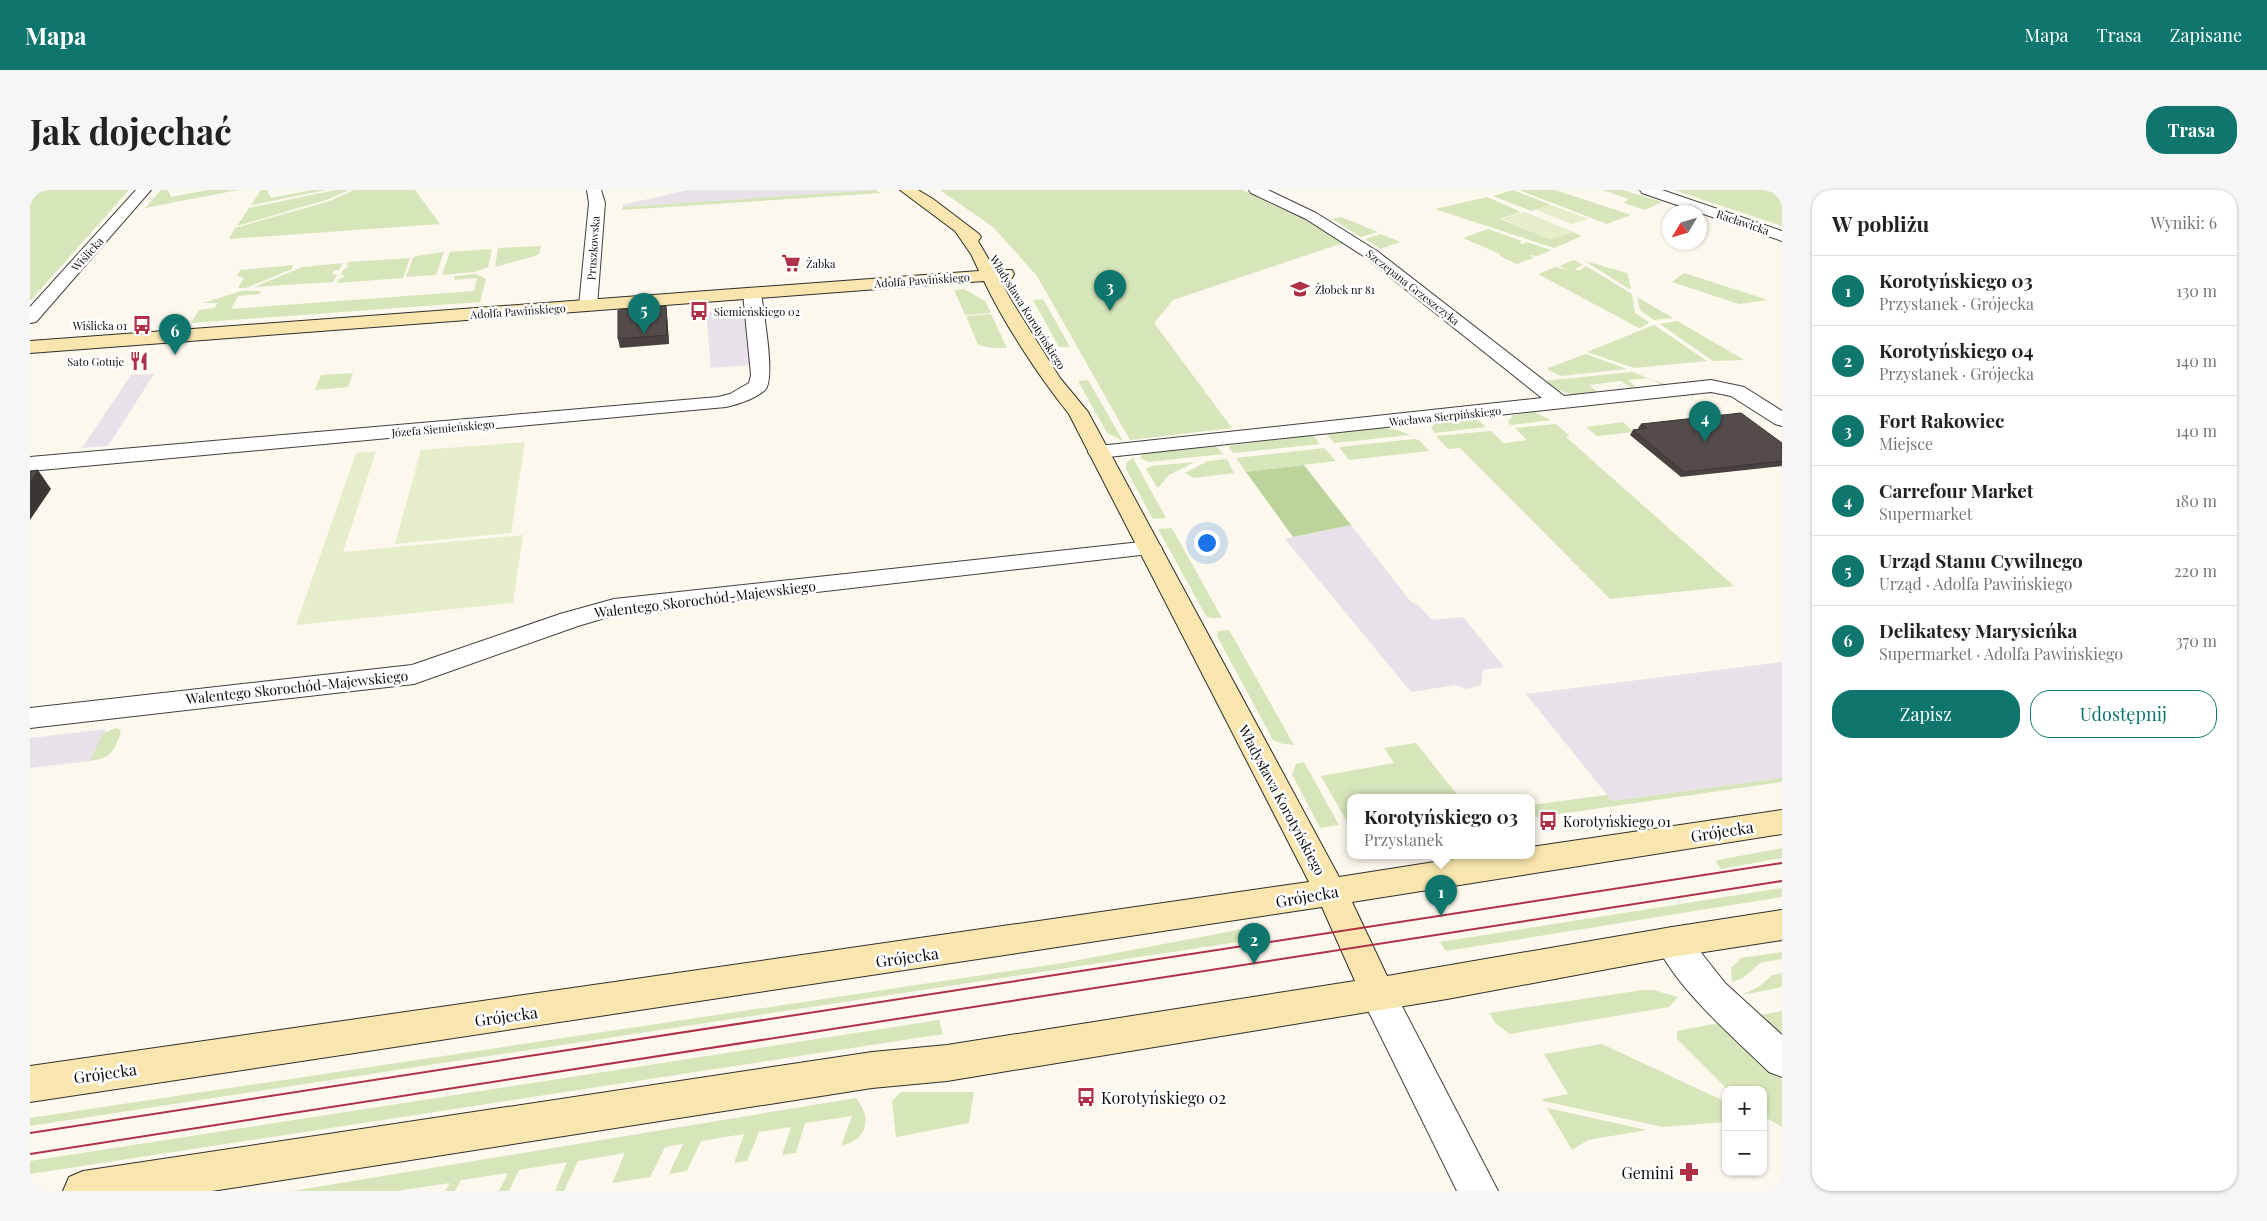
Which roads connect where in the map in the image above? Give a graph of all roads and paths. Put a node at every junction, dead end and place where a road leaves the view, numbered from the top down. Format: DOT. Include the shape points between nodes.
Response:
graph roads {
  1 [pos="144,190"];
  2 [pos="594,190"];
  3 [pos="907,190"];
  4 [pos="1256,190"];
  5 [pos="1647,190"];
  6 [pos="1782,236"];
  7 [pos="998,275"];
  8 [pos="752,293"];
  9 [pos="588,306"];
  10 [pos="30,318"];
  11 [pos="30,347"];
  12 [pos="1559,402"];
  13 [pos="1078,412"];
  14 [pos="1777,413"];
  15 [pos="1099,452"];
  16 [pos="30,464"];
  17 [pos="1150,548"];
  18 [pos="30,718"];
  19 [pos="1782,822"];
  20 [pos="1331,892"];
  21 [pos="1782,925"];
  22 [pos="1672,942"];
  23 [pos="1378,994"];
  24 [pos="1782,1059"];
  25 [pos="30,1084"];
  26 [pos="83,1191"];
  27 [pos="1478,1191"];
  1 -- 10 [label="street, Wiślicka"];
  2 -- 9 [label="street, Pruszkowska" via="597,203"];
  3 -- 7 [label="street, Władysława Korotyńskiego" via="959,225"];
  4 -- 12 [label="street, Szczepana Grzeszczyka" via="1311,216 1371,254"];
  5 -- 6 [label="street, Racławicka"];
  7 -- 8 [label="street, Adolfa Pawińskiego"];
  7 -- 13 [label="street, Władysława Korotyńskiego" via="1002,300 1052,380"];
  7 -- 13 [label="street, Władysława Korotyńskiego" via="1022,298 1070,378"];
  8 -- 9 [label="street, Adolfa Pawińskiego"];
  8 -- 16 [label="street, Józefa Siemieńskiego" via="761,375 758,386 719,404"];
  9 -- 11 [label="street, Adolfa Pawińskiego"];
  12 -- 14 [label="street, Wacława Sierpińskiego" via="1717,386 1737,391"];
  12 -- 15 [label="street, Wacława Sierpińskiego"];
  13 -- 15 [label="street, Władysława Korotyńskiego"];
  15 -- 17 [label="street, Władysława Korotyńskiego"];
  17 -- 18 [label="street, Walentego Skorochód-Majewskiego" via="614,607 414,674"];
  17 -- 20 [label="street, Władysława Korotyńskiego"];
  19 -- 20 [label="street, Grójecka"];
  20 -- 23 [label="street, Władysława Korotyńskiego"];
  20 -- 25 [label="street, Grójecka"];
  21 -- 22 [label="street"];
  22 -- 23 [label="street"];
  22 -- 24 [label="street" via="1713,994"];
  23 -- 26 [label="street" via="947,1063 872,1070"];
  23 -- 27 [label="street, Władysława Korotyńskiego"];
}
